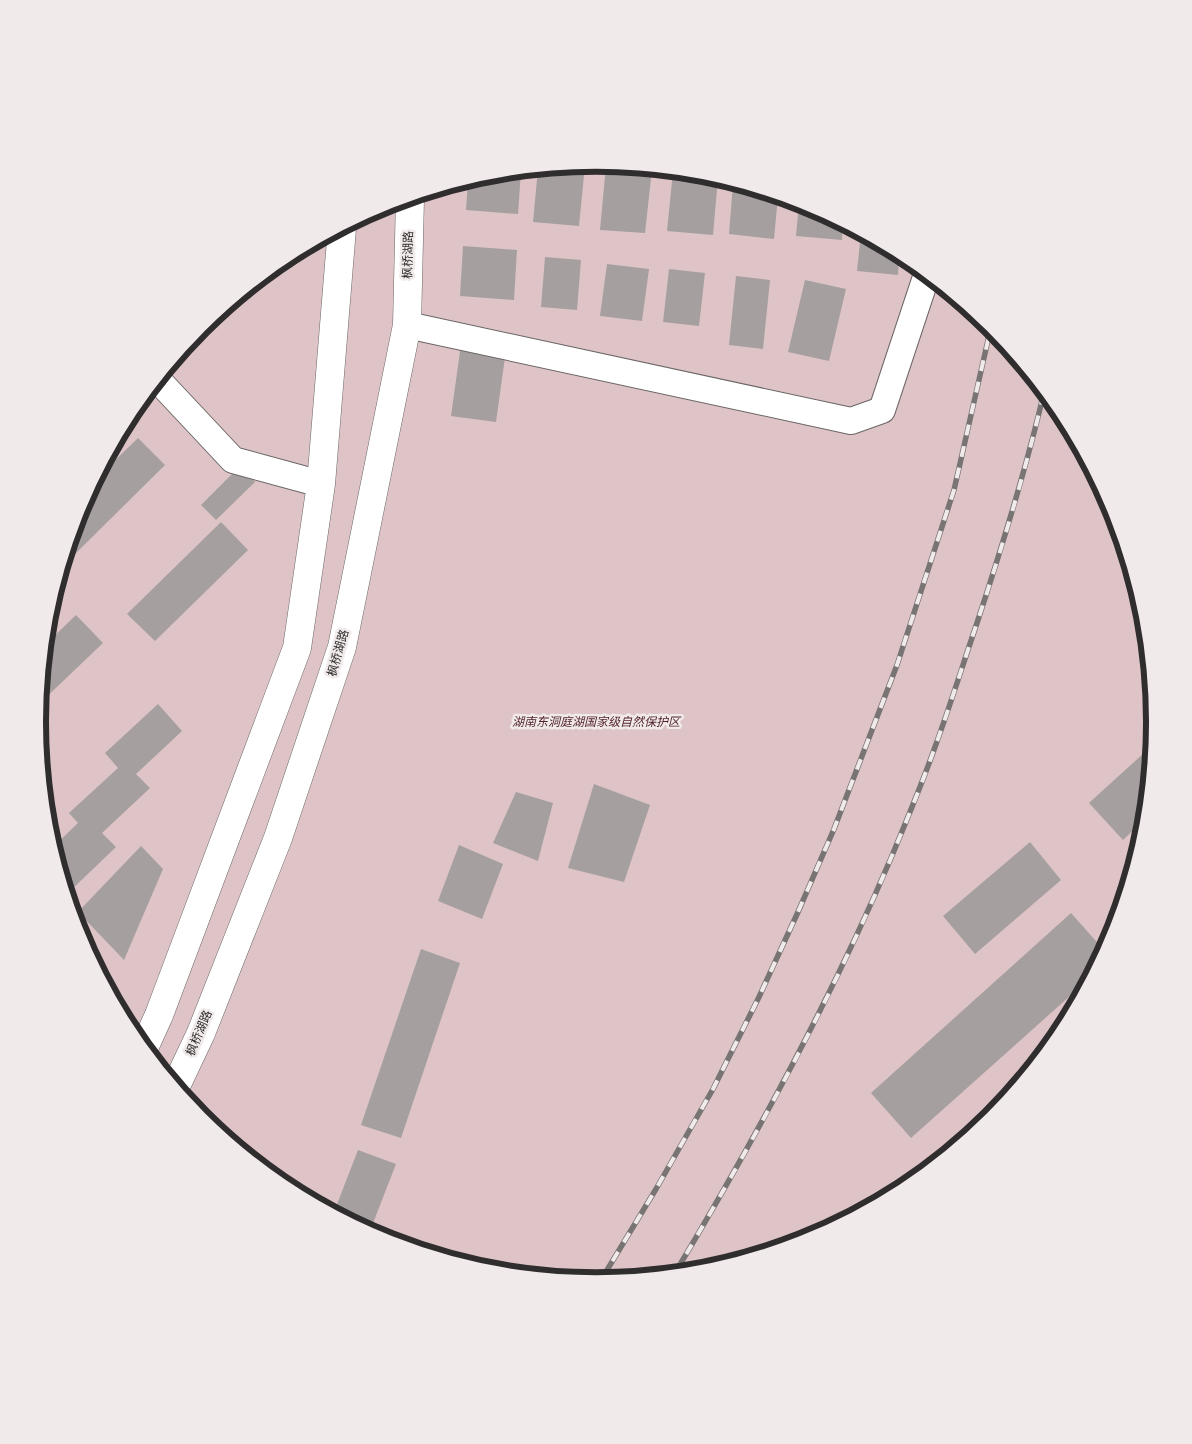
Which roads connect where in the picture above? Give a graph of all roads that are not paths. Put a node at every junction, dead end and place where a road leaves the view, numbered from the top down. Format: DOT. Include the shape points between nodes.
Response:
graph roads {
  1 [pos="410,205"];
  2 [pos="341,235"];
  3 [pos="925,281"];
  4 [pos="407,325"];
  5 [pos="162,384"];
  6 [pos="321,484"];
  7 [pos="148,1040"];
  8 [pos="179,1079"];
  1 -- 4 [label="main road, 枫桥湖路"];
  2 -- 6 [label="main road"];
  3 -- 4 [label="street" via="882,410 851,421"];
  4 -- 8 [label="main road, 枫桥湖路" via="342,647 278,838"];
  5 -- 6 [label="street" via="233,460"];
  6 -- 7 [label="main road" via="297,648"];
}
